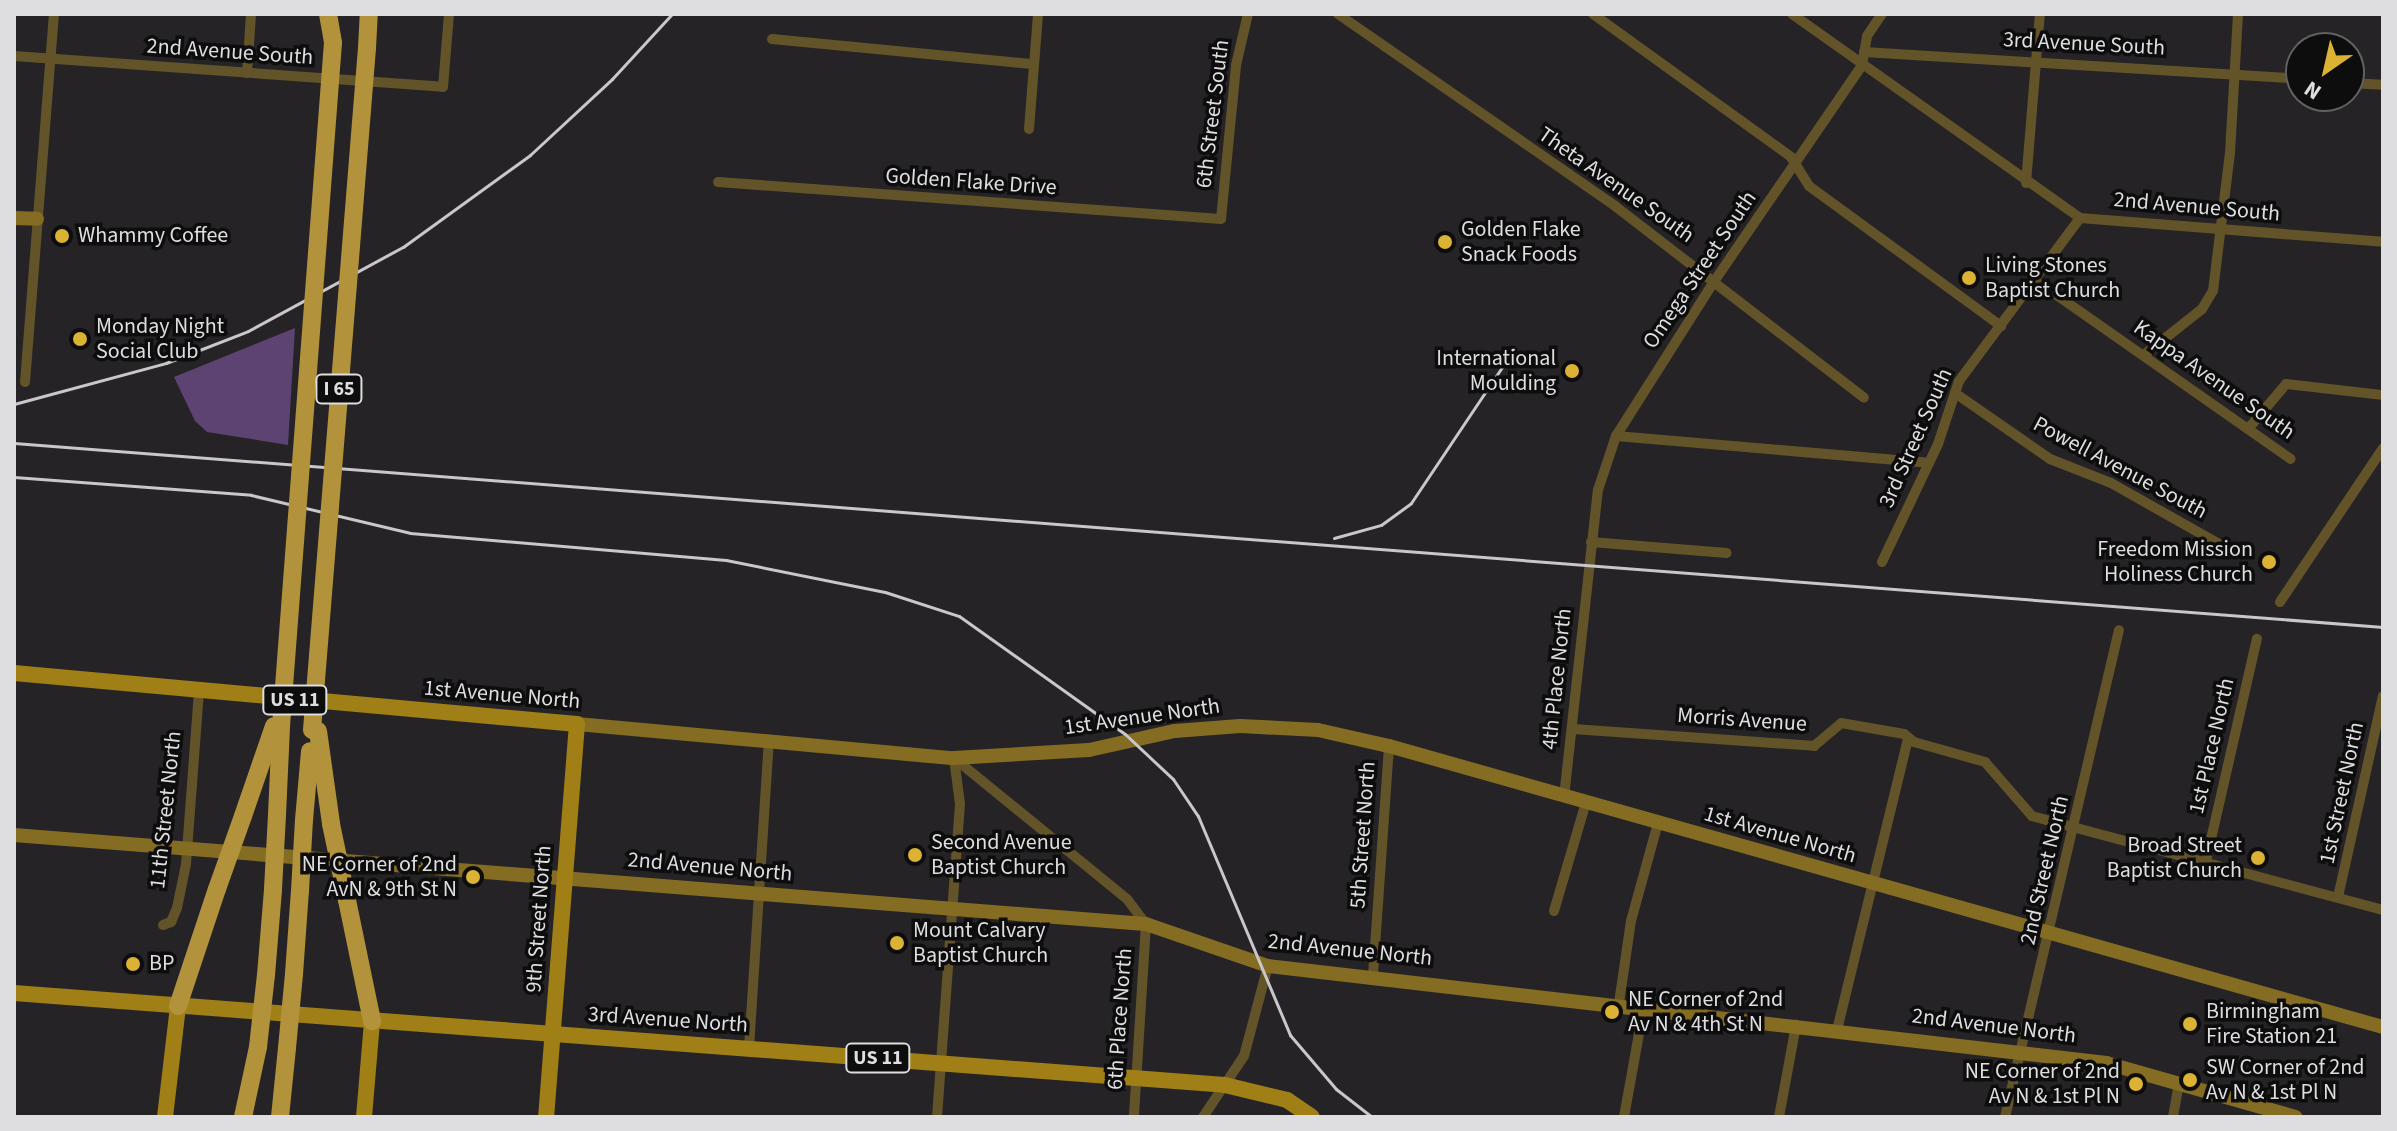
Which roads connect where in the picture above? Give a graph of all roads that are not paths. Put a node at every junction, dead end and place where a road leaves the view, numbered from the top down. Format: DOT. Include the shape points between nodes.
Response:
graph roads {
  1 [pos="54,14"];
  2 [pos="251,14"];
  3 [pos="328,14"];
  4 [pos="335,14"];
  5 [pos="449,14"];
  6 [pos="1038,14"];
  7 [pos="1248,14"];
  8 [pos="1338,14"];
  9 [pos="1593,14"];
  10 [pos="1792,14"];
  11 [pos="1882,14"];
  12 [pos="2040,14"];
  13 [pos="2238,14"];
  14 [pos="370,19"];
  15 [pos="772,39"];
  16 [pos="333,43"];
  17 [pos="1864,52"];
  18 [pos="14,56"];
  19 [pos="50,59"];
  20 [pos="2037,61"];
  21 [pos="1034,64"];
  22 [pos="1862,65"];
  23 [pos="247,73"];
  24 [pos="2233,73"];
  25 [pos="2285,78"];
  26 [pos="1029,129"];
  27 [pos="1795,164"];
  28 [pos="2023,181"];
  29 [pos="718,182"];
  30 [pos="14,218"];
  31 [pos="2080,218"];
  32 [pos="37,219"];
  33 [pos="1221,219"];
  34 [pos="2222,230"];
  35 [pos="2383,242"];
  36 [pos="2035,280"];
  37 [pos="1713,283"];
  38 [pos="2001,326"];
  39 [pos="2144,355"];
  40 [pos="25,382"];
  41 [pos="1955,393"];
  42 [pos="2383,395"];
  43 [pos="1864,398"];
  44 [pos="2248,429"];
  45 [pos="1616,436"];
  46 [pos="2383,448"];
  47 [pos="2291,459"];
  48 [pos="1929,463"];
  49 [pos="1591,542"];
  50 [pos="2228,549"];
  51 [pos="1727,553"];
  52 [pos="1882,562"];
  53 [pos="1588,564"];
  54 [pos="2280,602"];
  55 [pos="2119,630"];
  56 [pos="2257,639"];
  57 [pos="14,673"];
  58 [pos="199,692"];
  59 [pos="2383,696"];
  60 [pos="577,724"];
  61 [pos="278,726"];
  62 [pos="1573,729"];
  63 [pos="315,731"];
  64 [pos="1908,738"];
  65 [pos="769,740"];
  66 [pos="1389,746"];
  67 [pos="954,758"];
  68 [pos="2370,767"];
  69 [pos="2383,770"];
  70 [pos="1564,797"];
  71 [pos="1586,802"];
  72 [pos="1658,823"];
  73 [pos="2076,828"];
  74 [pos="14,835"];
  75 [pos="186,848"];
  76 [pos="2206,861"];
  77 [pos="565,878"];
  78 [pos="1873,884"];
  79 [pos="758,893"];
  80 [pos="2338,897"];
  81 [pos="953,908"];
  82 [pos="2383,910"];
  83 [pos="1554,911"];
  84 [pos="1146,924"];
  85 [pos="163,925"];
  86 [pos="2051,934"];
  87 [pos="1268,966"];
  88 [pos="1373,975"];
  89 [pos="14,993"];
  90 [pos="1619,1003"];
  91 [pos="178,1006"];
  92 [pos="1644,1006"];
  93 [pos="372,1021"];
  94 [pos="1796,1025"];
  95 [pos="2383,1027"];
  96 [pos="1837,1030"];
  97 [pos="553,1034"];
  98 [pos="258,1047"];
  99 [pos="749,1048"];
  100 [pos="2024,1050"];
  101 [pos="941,1063"];
  102 [pos="285,1067"];
  103 [pos="1136,1078"];
  104 [pos="2179,1083"];
  105 [pos="1225,1085"];
  106 [pos="2274,1114"];
  107 [pos="165,1117"];
  108 [pos="243,1117"];
  109 [pos="253,1117"];
  110 [pos="280,1117"];
  111 [pos="287,1117"];
  112 [pos="364,1117"];
  113 [pos="546,1117"];
  114 [pos="937,1117"];
  115 [pos="1134,1117"];
  116 [pos="1203,1117"];
  117 [pos="1312,1117"];
  118 [pos="1624,1117"];
  119 [pos="1779,1117"];
  120 [pos="2005,1117"];
  121 [pos="2173,1117"];
  122 [pos="2295,1117"];
  1 -- 19 [label="street"];
  2 -- 23 [label="street"];
  3 -- 16 [label="highway"];
  4 -- 16 [label="highway, I 65"];
  5 -- 23 [label="street, 2nd Avenue South" via="443,87"];
  6 -- 21 [label="street"];
  7 -- 33 [label="street, 6th Street South" via="1236,65"];
  8 -- 37 [label="street, Theta Avenue South" via="1615,206"];
  9 -- 27 [label="street"];
  10 -- 22 [label="street"];
  11 -- 17 [label="street, Omega Street South"];
  12 -- 20 [label="street"];
  13 -- 24 [label="street"];
  14 -- 63 [label="highway, I 65, bridge"];
  15 -- 21 [label="street"];
  16 -- 61 [label="highway, I 65, bridge"];
  17 -- 20 [label="street, 3rd Avenue South"];
  17 -- 22 [label="street, Omega Street South"];
  18 -- 19 [label="street, 2nd Avenue South"];
  19 -- 23 [label="street, 2nd Avenue South"];
  19 -- 32 [label="street"];
  20 -- 24 [label="street, 3rd Avenue South"];
  20 -- 28 [label="street"];
  21 -- 26 [label="street"];
  22 -- 27 [label="street, Omega Street South"];
  22 -- 28 [label="street"];
  24 -- 25 [label="street, 3rd Avenue South"];
  24 -- 34 [label="street"];
  27 -- 37 [label="street, Omega Street South"];
  27 -- 38 [label="street" via="1809,186"];
  28 -- 31 [label="street, 2nd Avenue South"];
  29 -- 33 [label="street, Golden Flake Drive"];
  30 -- 32 [label="street"];
  31 -- 34 [label="street, 2nd Avenue South"];
  31 -- 36 [label="street, 3rd Street South"];
  32 -- 40 [label="street"];
  34 -- 35 [label="street, 2nd Avenue South"];
  34 -- 39 [label="street" via="2208,301"];
  36 -- 38 [label="street, 3rd Street South"];
  36 -- 39 [label="street, Kappa Avenue South"];
  37 -- 43 [label="street, Theta Avenue South"];
  37 -- 45 [label="street, Omega Street South"];
  38 -- 41 [label="street, 3rd Street South"];
  39 -- 44 [label="street, Kappa Avenue South"];
  41 -- 48 [label="street, 3rd Street South"];
  41 -- 50 [label="street, Powell Avenue South" via="2050,459 2111,483"];
  42 -- 44 [label="street" via="2286,384"];
  44 -- 47 [label="street, Kappa Avenue South"];
  45 -- 48 [label="street"];
  45 -- 49 [label="street, Omega Street South" via="1598,490"];
  46 -- 54 [label="street"];
  48 -- 52 [label="street, 3rd Street South"];
  49 -- 51 [label="street"];
  49 -- 53 [label="street, Omega Street South"];
  53 -- 62 [label="street, 4th Place North"];
  55 -- 73 [label="street, 2nd Street North"];
  56 -- 76 [label="street, 1st Place North"];
  57 -- 58 [label="main road, 1st Avenue North / US 11"];
  58 -- 60 [label="main road, 1st Avenue North / US 11"];
  58 -- 75 [label="street, 11th Street North"];
  59 -- 68 [label="street, 1st Street North"];
  60 -- 65 [label="street, 1st Avenue North"];
  60 -- 77 [label="main road, 9th Street North"];
  61 -- 91 [label="highway, bridge"];
  61 -- 98 [label="highway, bridge" via="273,889"];
  62 -- 64 [label="street, Morris Avenue" via="1814,746 1841,723"];
  62 -- 70 [label="street, 4th Place North"];
  63 -- 93 [label="highway, bridge"];
  63 -- 102 [label="highway, I 65, bridge"];
  64 -- 73 [label="street, Morris Avenue" via="1985,762 2032,816"];
  64 -- 78 [label="street"];
  65 -- 67 [label="street, 1st Avenue North"];
  65 -- 79 [label="street"];
  66 -- 67 [label="street, 1st Avenue North" via="1318,730 1240,726 1175,731 1089,750"];
  66 -- 70 [label="street, 1st Avenue North"];
  66 -- 88 [label="street, 5th Street North"];
  67 -- 81 [label="street" via="960,804"];
  67 -- 84 [label="street" via="1127,899"];
  68 -- 69 [label="street"];
  68 -- 80 [label="street, 1st Street North"];
  70 -- 71 [label="street, 1st Avenue North"];
  71 -- 72 [label="street, 1st Avenue North"];
  71 -- 83 [label="street"];
  72 -- 78 [label="street, 1st Avenue North"];
  72 -- 90 [label="street" via="1631,921"];
  73 -- 76 [label="street, Morris Avenue"];
  73 -- 86 [label="street, 2nd Street North"];
  74 -- 75 [label="street, 2nd Avenue North"];
  75 -- 77 [label="street, 2nd Avenue North"];
  75 -- 85 [label="street, 11th Street North" via="177,908 171,922"];
  76 -- 80 [label="street, Morris Avenue"];
  77 -- 79 [label="street, 2nd Avenue North"];
  77 -- 97 [label="main road, 9th Street North"];
  78 -- 86 [label="street, 1st Avenue North"];
  78 -- 96 [label="street"];
  79 -- 81 [label="street, 2nd Avenue North"];
  79 -- 99 [label="street"];
  80 -- 82 [label="street, Morris Avenue"];
  81 -- 84 [label="street, 2nd Avenue North"];
  81 -- 101 [label="street"];
  84 -- 87 [label="street, 2nd Avenue North"];
  84 -- 103 [label="street, 6th Place North"];
  86 -- 95 [label="street, 1st Avenue North"];
  86 -- 100 [label="street, 2nd Street North"];
  87 -- 88 [label="street, 2nd Avenue North"];
  87 -- 105 [label="street" via="1244,1056"];
  88 -- 90 [label="street, 2nd Avenue North"];
  89 -- 91 [label="main road, 3rd Avenue North / US 11"];
  90 -- 92 [label="street, 2nd Avenue North"];
  91 -- 93 [label="main road, 3rd Avenue North / US 11"];
  91 -- 107 [label="main road"];
  92 -- 94 [label="street, 2nd Avenue North"];
  92 -- 118 [label="street"];
  93 -- 97 [label="main road, 3rd Avenue North / US 11"];
  93 -- 112 [label="main road"];
  94 -- 96 [label="street, 2nd Avenue North"];
  94 -- 119 [label="street"];
  96 -- 100 [label="street, 2nd Avenue North"];
  97 -- 99 [label="main road, 3rd Avenue North / US 11"];
  97 -- 113 [label="main road, 9th Street North"];
  98 -- 108 [label="highway"];
  98 -- 109 [label="highway"];
  99 -- 101 [label="main road, 3rd Avenue North / US 11"];
  100 -- 104 [label="street, 2nd Avenue North" via="2106,1063"];
  100 -- 120 [label="street, 2nd Street North"];
  101 -- 103 [label="main road, 3rd Avenue North / US 11"];
  101 -- 114 [label="street"];
  102 -- 110 [label="highway, I 65"];
  102 -- 111 [label="highway"];
  103 -- 105 [label="main road, 3rd Avenue North / US 11"];
  103 -- 115 [label="street, 6th Place North"];
  104 -- 106 [label="street, 2nd Avenue North"];
  104 -- 121 [label="street"];
  105 -- 116 [label="street"];
  105 -- 117 [label="main road, 3rd Avenue North / US 11" via="1287,1100"];
  106 -- 122 [label="street, 2nd Avenue North"];
}
